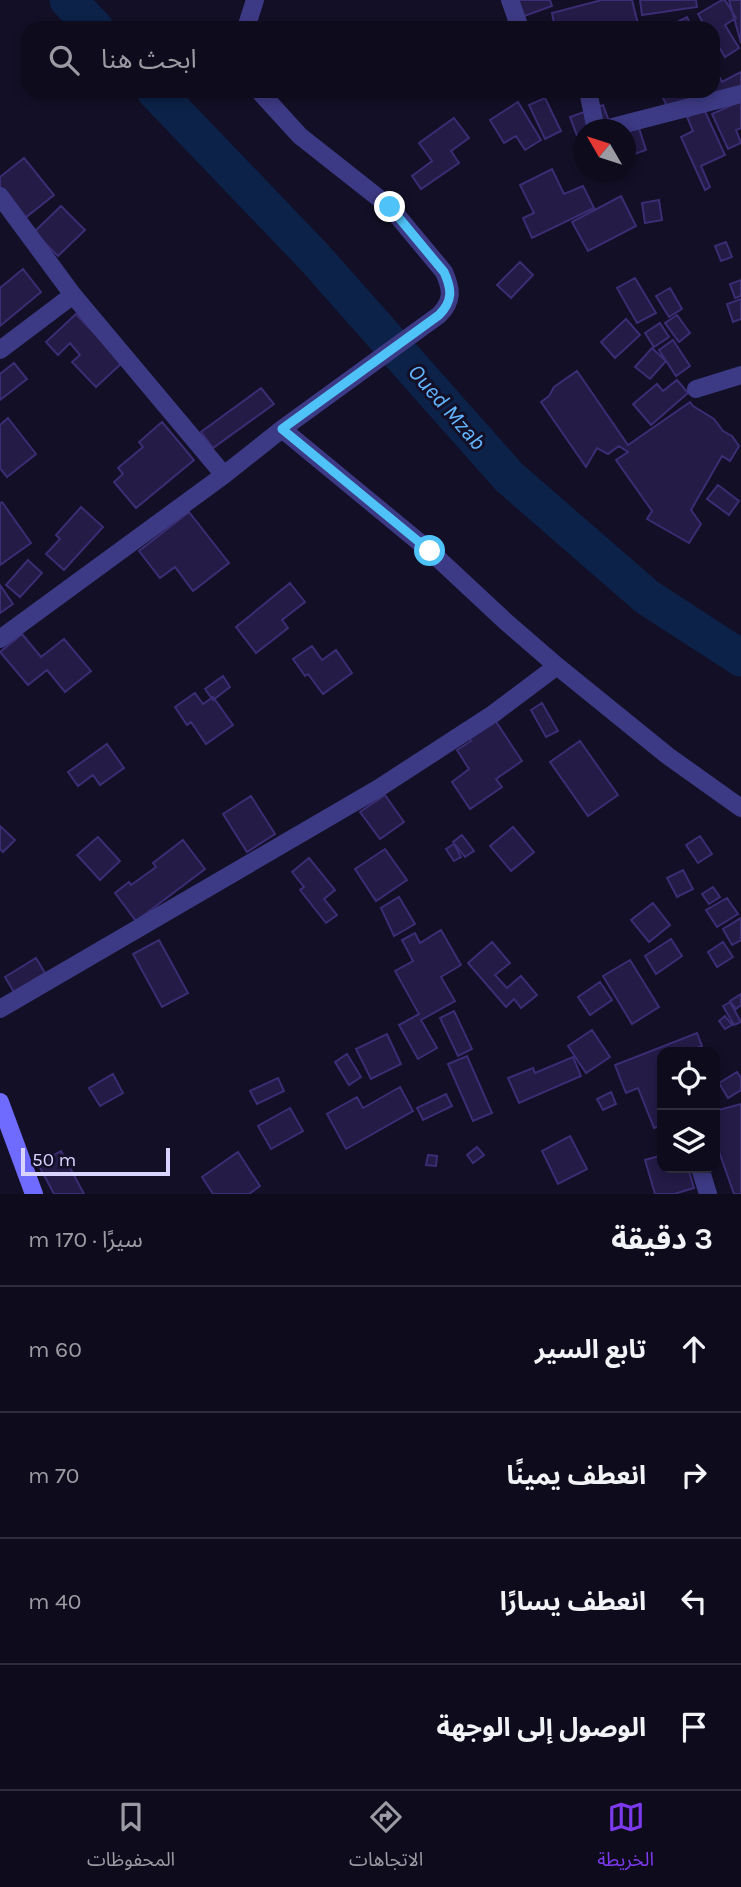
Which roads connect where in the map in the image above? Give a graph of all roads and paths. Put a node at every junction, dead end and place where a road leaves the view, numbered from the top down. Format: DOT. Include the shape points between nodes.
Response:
graph roads {
  1 [pos="255,0"];
  2 [pos="510,0"];
  3 [pos="248,21"];
  4 [pos="518,21"];
  5 [pos="741,94"];
  6 [pos="265,98"];
  7 [pos="590,98"];
  8 [pos="595,119"];
  9 [pos="636,120"];
  10 [pos="0,196"];
  11 [pos="73,295"];
  12 [pos="0,349"];
  13 [pos="741,375"];
  14 [pos="696,389"];
  15 [pos="282,429"];
  16 [pos="224,475"];
  17 [pos="0,639"];
  18 [pos="557,666"];
  19 [pos="741,808"];
  20 [pos="0,1009"];
  21 [pos="0,1102"];
  22 [pos="702,1173"];
  23 [pos="34,1194"];
  24 [pos="708,1194"];
  1 -- 3 [label="street"];
  2 -- 4 [label="street"];
  5 -- 9 [label="street"];
  6 -- 15 [label="street" via="300,136 390,207 444,272 450,295 439,315"];
  7 -- 8 [label="street"];
  10 -- 11 [label="street"];
  11 -- 12 [label="street"];
  11 -- 16 [label="street"];
  13 -- 14 [label="street"];
  15 -- 16 [label="street"];
  15 -- 18 [label="street" via="430,551"];
  16 -- 17 [label="street"];
  18 -- 19 [label="street"];
  18 -- 20 [label="street" via="494,714 379,788"];
  21 -- 23 [label="main road"];
  22 -- 24 [label="street"];
}
